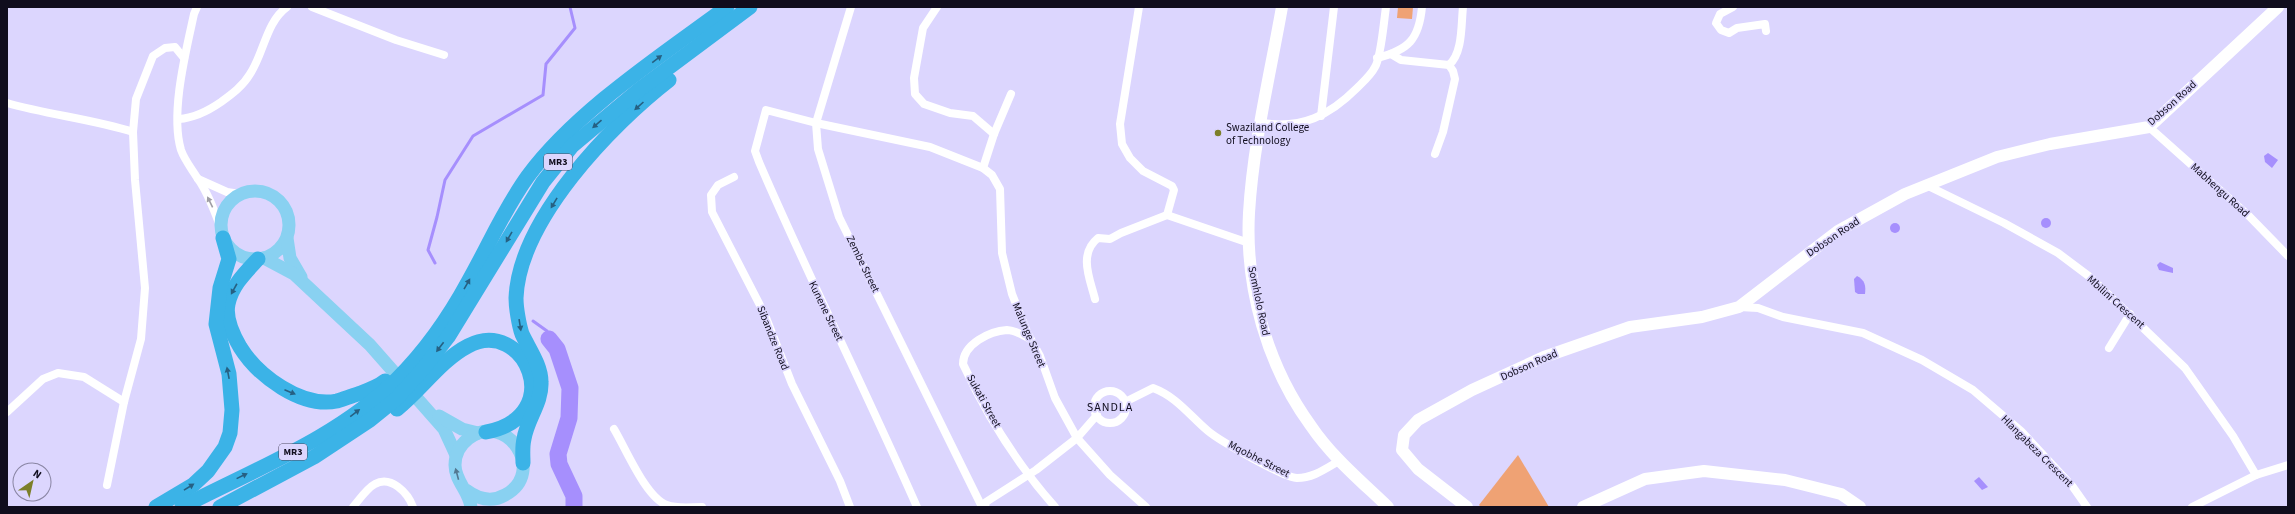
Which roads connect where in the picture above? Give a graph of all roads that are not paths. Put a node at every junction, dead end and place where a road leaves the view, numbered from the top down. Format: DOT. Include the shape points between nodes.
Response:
graph roads {
  1 [pos="197,7"];
  2 [pos="287,7"];
  3 [pos="312,7"];
  4 [pos="727,7"];
  5 [pos="750,7"];
  6 [pos="850,7"];
  7 [pos="1139,7"];
  8 [pos="1282,7"];
  9 [pos="1334,7"];
  10 [pos="1386,7"];
  11 [pos="1422,7"];
  12 [pos="1463,7"];
  13 [pos="1733,7"];
  14 [pos="2278,7"];
  15 [pos="935,8"];
  16 [pos="728,22"];
  17 [pos="1766,31"];
  18 [pos="1392,54"];
  19 [pos="444,55"];
  20 [pos="184,58"];
  21 [pos="1377,58"];
  22 [pos="1448,65"];
  23 [pos="1011,94"];
  24 [pos="7,103"];
  25 [pos="766,110"];
  26 [pos="1321,116"];
  27 [pos="179,119"];
  28 [pos="816,123"];
  29 [pos="1262,123"];
  30 [pos="2149,127"];
  31 [pos="133,132"];
  32 [pos="994,134"];
  33 [pos="1435,154"];
  34 [pos="983,168"];
  35 [pos="734,177"];
  36 [pos="198,179"];
  37 [pos="1926,185"];
  38 [pos="240,194"];
  39 [pos="1167,214"];
  40 [pos="222,232"];
  41 [pos="287,238"];
  42 [pos="1249,243"];
  43 [pos="2288,256"];
  44 [pos="261,258"];
  45 [pos="310,288"];
  46 [pos="1095,299"];
  47 [pos="1739,307"];
  48 [pos="2130,314"];
  49 [pos="1030,339"];
  50 [pos="2109,348"];
  51 [pos="419,366"];
  52 [pos="389,382"];
  53 [pos="124,402"];
  54 [pos="1125,402"];
  55 [pos="8,407"];
  56 [pos="427,408"];
  57 [pos="1097,415"];
  58 [pos="614,429"];
  59 [pos="482,432"];
  60 [pos="1077,438"];
  61 [pos="456,455"];
  62 [pos="1339,461"];
  63 [pos="523,464"];
  64 [pos="2288,465"];
  65 [pos="1029,474"];
  66 [pos="2256,475"];
  67 [pos="107,485"];
  68 [pos="466,490"];
  69 [pos="504,496"];
  70 [pos="156,507"];
  71 [pos="182,507"];
  72 [pos="220,507"];
  73 [pos="353,507"];
  74 [pos="413,507"];
  75 [pos="471,507"];
  76 [pos="495,507"];
  77 [pos="702,507"];
  78 [pos="850,507"];
  79 [pos="917,507"];
  80 [pos="982,507"];
  81 [pos="985,507"];
  82 [pos="1055,507"];
  83 [pos="1146,507"];
  84 [pos="1388,507"];
  85 [pos="1467,507"];
  86 [pos="1583,507"];
  87 [pos="1860,507"];
  88 [pos="2087,507"];
  89 [pos="2192,507"];
  1 -- 20 [label="street"];
  2 -- 27 [label="street" via="274,21 245,82 213,108 195,116"];
  3 -- 19 [label="street"];
  51 -- 4 [label="highway, MR3, one-way" via="497,227 528,177 555,145 608,96"];
  5 -- 16 [label="highway, MR3"];
  6 -- 28 [label="street, Zembe Street"];
  7 -- 39 [label="street" via="1120,124 1122,144 1130,158 1143,171 1172,186 1174,190"];
  8 -- 29 [label="street, Somhlolo Road"];
  9 -- 26 [label="street"];
  10 -- 21 [label="street"];
  11 -- 18 [label="street" via="1420,25 1415,38"];
  12 -- 22 [label="street" via="1457,53 1454,61"];
  13 -- 17 [label="street" via="1720,14 1716,23 1721,30 1728,32 1737,28 1765,24"];
  14 -- 30 [label="street, Dobson Road"];
  15 -- 32 [label="street" via="923,28 914,78 915,94 924,104 950,113 973,116"];
  16 -- 51 [label="highway, MR3, one-way" via="613,110 572,146 543,182 462,316"];
  16 -- 63 [label="highway, one-way" via="704,53 652,94 594,149 555,200 532,241 520,274 516,299 522,333 542,380 540,397 524,439"];
  18 -- 21 [label="street"];
  18 -- 22 [label="street" via="1401,60"];
  20 -- 27 [label="street"];
  20 -- 31 [label="street" via="175,47 164,48 153,56 136,99"];
  21 -- 26 [label="street" via="1376,66 1366,79 1340,105"];
  22 -- 33 [label="street" via="1455,78 1443,132"];
  23 -- 32 [label="street"];
  24 -- 31 [label="street" via="104,123"];
  25 -- 28 [label="street, Malunge Street"];
  25 -- 79 [label="street, Kunene Street" via="755,151 758,162 796,248 864,387"];
  26 -- 29 [label="street" via="1292,124"];
  27 -- 36 [label="street" via="178,135 181,149"];
  28 -- 34 [label="street, Malunge Street" via="930,147"];
  28 -- 80 [label="street, Zembe Street" via="818,149 840,217"];
  29 -- 42 [label="street, Somhlolo Road" via="1249,213"];
  30 -- 37 [label="street, Dobson Road" via="2050,144 1997,157"];
  30 -- 43 [label="street, Mabhengu Road" via="2249,216"];
  31 -- 53 [label="street" via="145,288 140,339"];
  32 -- 34 [label="street"];
  34 -- 49 [label="street, Malunge Street" via="992,175 1000,189 1002,253 1012,294"];
  35 -- 78 [label="street, Sibandze Road" via="718,186 711,195 712,212 765,315 792,384 840,481"];
  36 -- 38 [label="street" via="227,192"];
  40 -- 36 [label="street, one-way"];
  37 -- 47 [label="street, Dobson Road" via="1838,231"];
  37 -- 48 [label="street, Mbilini Crescent" via="2058,253 2090,277"];
  38 -- 40 [label="main road" via="229,201 224,209"];
  38 -- 41 [label="main road" via="253,190 277,198 287,213"];
  39 -- 42 [label="street"];
  39 -- 46 [label="street" via="1110,240 1098,238 1091,243 1086,256"];
  40 -- 44 [label="main road" via="232,251 239,255"];
  70 -- 40 [label="highway, one-way" via="193,485 208,471 225,447 230,433 232,410 229,374 216,324 220,288 229,259"];
  41 -- 44 [label="main road" via="278,251"];
  41 -- 45 [label="main road" via="290,258"];
  42 -- 62 [label="street, Somhlolo Road" via="1254,291 1273,357 1310,426"];
  44 -- 45 [label="main road" via="294,274"];
  44 -- 52 [label="highway, one-way" via="238,281 228,305 228,320 235,338 256,368 285,390 320,400 336,401"];
  45 -- 56 [label="main road" via="370,345"];
  47 -- 85 [label="street, Dobson Road" via="1702,316 1630,327 1544,357 1472,390 1418,420 1404,435 1401,445 1406,456 1418,469"];
  47 -- 88 [label="street, Hlangabeza Crescent" via="1758,308 1783,317 1863,334 1922,360 1973,390 2020,431 2073,487"];
  48 -- 50 [label="street"];
  48 -- 66 [label="street, Mbilini Crescent" via="2185,368 2233,436"];
  49 -- 60 [label="street, Malunge Street" via="1040,356 1055,398"];
  49 -- 65 [label="street, Sukati Street" via="1008,330 992,333 978,340 963,359 969,376 993,419"];
  51 -- 52 [label="highway"];
  51 -- 59 [label="highway" via="481,341 505,345 517,351 530,371 531,393 528,405 519,417 508,425"];
  51 -- 72 [label="highway, MR3" via="403,399 314,457"];
  71 -- 52 [label="highway, MR3, one-way" via="328,432"];
  53 -- 55 [label="street" via="84,377 58,373 43,379"];
  53 -- 67 [label="street"];
  54 -- 57 [label="street" via="1125,413 1117,421 1106,422"];
  54 -- 57 [label="street" via="1118,393 1112,391 1101,394 1095,404"];
  54 -- 62 [label="street, Mqobhe Street" via="1153,388 1168,393 1208,431 1238,451 1296,478 1314,476"];
  56 -- 59 [label="main road" via="462,429"];
  56 -- 61 [label="main road" via="444,428"];
  57 -- 60 [label="street"];
  58 -- 77 [label="street" via="647,487 657,499 668,505"];
  59 -- 61 [label="main road" via="464,442"];
  59 -- 63 [label="main road" via="495,432 511,440 521,455"];
  60 -- 65 [label="street"];
  60 -- 83 [label="street, Malunge Street" via="1110,475"];
  68 -- 61 [label="main road, one-way" via="456,474"];
  62 -- 84 [label="street, Somhlolo Road"];
  63 -- 69 [label="main road" via="518,483"];
  64 -- 66 [label="street"];
  65 -- 81 [label="street" via="986,502"];
  65 -- 82 [label="street, Sukati Street"];
  66 -- 89 [label="street"];
  68 -- 69 [label="main road" via="484,499"];
  68 -- 75 [label="main road"];
  69 -- 76 [label="main road"];
  73 -- 74 [label="street" via="374,484 391,482 399,488"];
  86 -- 87 [label="street" via="1645,480 1704,471 1785,480 1841,494"];
}
